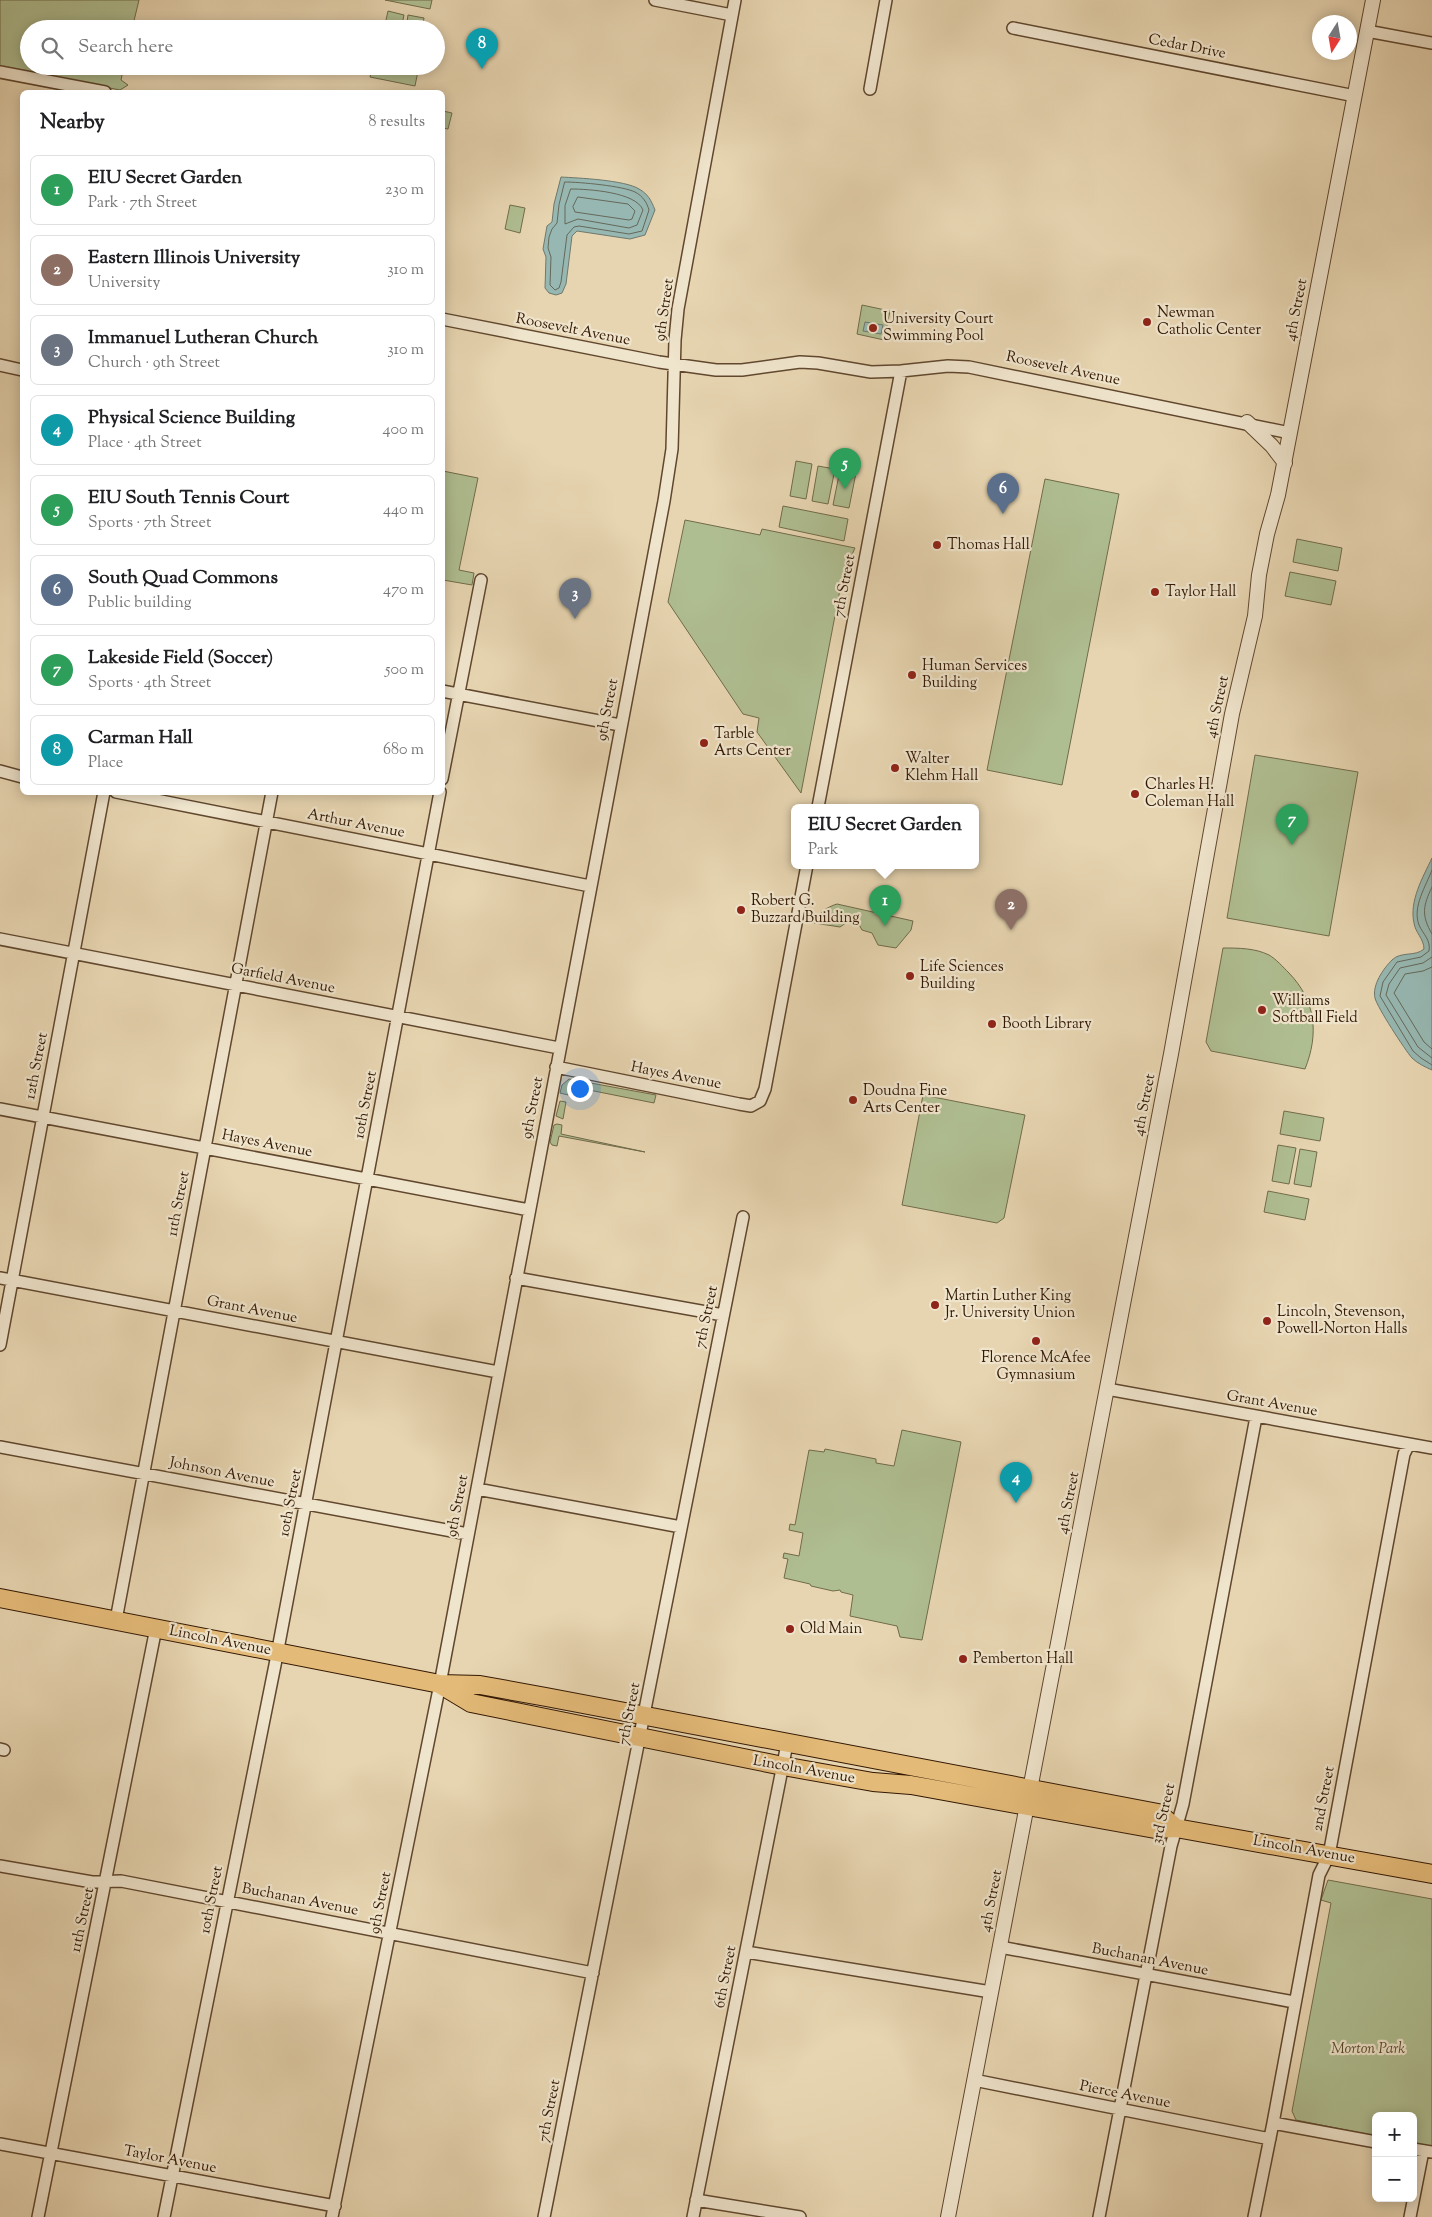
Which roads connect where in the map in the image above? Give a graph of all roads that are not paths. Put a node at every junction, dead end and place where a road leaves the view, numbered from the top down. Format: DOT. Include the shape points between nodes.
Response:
graph roads {
  1 [pos="655,0"];
  2 [pos="735,0"];
  3 [pos="886,0"];
  4 [pos="1373,0"];
  5 [pos="732,15"];
  6 [pos="1013,28"];
  7 [pos="1367,31"];
  8 [pos="1432,43"];
  9 [pos="0,72"];
  10 [pos="870,88"];
  11 [pos="94,90"];
  12 [pos="1355,96"];
  13 [pos="445,320"];
  14 [pos="674,364"];
  15 [pos="0,365"];
  16 [pos="20,370"];
  17 [pos="901,371"];
  18 [pos="1246,422"];
  19 [pos="1290,433"];
  20 [pos="1285,463"];
  21 [pos="481,580"];
  22 [pos="445,692"];
  23 [pos="459,694"];
  24 [pos="620,725"];
  25 [pos="445,764"];
  26 [pos="0,771"];
  27 [pos="20,776"];
  28 [pos="103,795"];
  29 [pos="131,795"];
  30 [pos="271,795"];
  31 [pos="439,795"];
  32 [pos="819,804"];
  33 [pos="266,822"];
  34 [pos="428,854"];
  35 [pos="806,869"];
  36 [pos="590,886"];
  37 [pos="0,939"];
  38 [pos="74,954"];
  39 [pos="236,985"];
  40 [pos="398,1016"];
  41 [pos="559,1048"];
  42 [pos="556,1067"];
  43 [pos="0,1109"];
  44 [pos="43,1117"];
  45 [pos="205,1148"];
  46 [pos="367,1179"];
  47 [pos="529,1210"];
  48 [pos="743,1217"];
  49 [pos="0,1278"];
  50 [pos="516,1278"];
  51 [pos="12,1280"];
  52 [pos="174,1311"];
  53 [pos="723,1315"];
  54 [pos="336,1341"];
  55 [pos="0,1344"];
  56 [pos="498,1372"];
  57 [pos="1107,1389"];
  58 [pos="1256,1417"];
  59 [pos="1409,1444"];
  60 [pos="0,1447"];
  61 [pos="1432,1448"];
  62 [pos="144,1474"];
  63 [pos="476,1489"];
  64 [pos="306,1504"];
  65 [pos="681,1527"];
  66 [pos="468,1534"];
  67 [pos="0,1598"];
  68 [pos="116,1620"];
  69 [pos="156,1628"];
  70 [pos="278,1652"];
  71 [pos="440,1684"];
  72 [pos="644,1716"];
  73 [pos="640,1738"];
  74 [pos="787,1744"];
  75 [pos="783,1766"];
  76 [pos="1029,1798"];
  77 [pos="1176,1828"];
  78 [pos="1329,1854"];
  79 [pos="0,1866"];
  80 [pos="1432,1874"];
  81 [pos="105,1883"];
  82 [pos="227,1901"];
  83 [pos="391,1933"];
  84 [pos="1000,1947"];
  85 [pos="746,1952"];
  86 [pos="593,1973"];
  87 [pos="1146,1974"];
  88 [pos="991,1992"];
  89 [pos="1294,2002"];
  90 [pos="974,2080"];
  91 [pos="1120,2108"];
  92 [pos="1274,2123"];
  93 [pos="1270,2139"];
  94 [pos="1372,2141"];
  95 [pos="0,2144"];
  96 [pos="1423,2150"];
  97 [pos="51,2153"];
  98 [pos="172,2176"];
  99 [pos="696,2200"];
  100 [pos="334,2212"];
  101 [pos="38,2217"];
  102 [pos="164,2217"];
  103 [pos="544,2217"];
  104 [pos="693,2217"];
  105 [pos="800,2217"];
  106 [pos="948,2217"];
  107 [pos="1099,2217"];
  108 [pos="1254,2217"];
  109 [pos="1410,2217"];
  1 -- 5 [label="street"];
  2 -- 5 [label="street, 9th Street"];
  3 -- 10 [label="street"];
  4 -- 7 [label="street, 4th Street"];
  5 -- 14 [label="street, 9th Street" via="680,297"];
  6 -- 12 [label="street, Cedar Drive"];
  7 -- 8 [label="street"];
  7 -- 12 [label="street, 4th Street"];
  9 -- 11 [label="street"];
  12 -- 19 [label="street, 4th Street"];
  13 -- 14 [label="street, Roosevelt Avenue"];
  14 -- 17 [label="street, Roosevelt Avenue" via="734,370 810,362 871,372"];
  14 -- 24 [label="street, 9th Street" via="669,467"];
  15 -- 16 [label="street"];
  17 -- 18 [label="street, Roosevelt Avenue" via="948,366 981,368"];
  17 -- 32 [label="street, 7th Street"];
  18 -- 19 [label="street, Roosevelt Avenue"];
  18 -- 20 [label="street" via="1266,439"];
  19 -- 20 [label="street, 4th Street"];
  20 -- 57 [label="street, 4th Street" via="1232,714"];
  21 -- 23 [label="street"];
  22 -- 23 [label="street"];
  23 -- 24 [label="street"];
  23 -- 25 [label="street"];
  24 -- 36 [label="street, 9th Street"];
  26 -- 27 [label="street"];
  28 -- 38 [label="street, 12th Street"];
  29 -- 33 [label="street, Arthur Avenue"];
  30 -- 33 [label="street, 11th Street"];
  31 -- 34 [label="street, 10th Street"];
  33 -- 34 [label="street, Arthur Avenue"];
  33 -- 39 [label="street, 11th Street"];
  34 -- 36 [label="street, Arthur Avenue"];
  34 -- 40 [label="street, 10th Street"];
  35 -- 42 [label="street, Hayes Avenue" via="760,1102 751,1106 739,1104"];
  36 -- 41 [label="street, 9th Street"];
  37 -- 38 [label="street, Garfield Avenue"];
  38 -- 39 [label="street, Garfield Avenue"];
  38 -- 44 [label="street, 12th Street"];
  39 -- 40 [label="street, Garfield Avenue"];
  39 -- 45 [label="street, 11th Street"];
  40 -- 41 [label="street, Garfield Avenue"];
  40 -- 46 [label="street, 10th Street"];
  41 -- 42 [label="street, 9th Street"];
  42 -- 47 [label="street, 9th Street"];
  43 -- 44 [label="street, Hayes Avenue"];
  44 -- 45 [label="street, Hayes Avenue"];
  44 -- 51 [label="street, 12th Street"];
  45 -- 46 [label="street, Hayes Avenue"];
  45 -- 52 [label="street, 11th Street"];
  46 -- 47 [label="street, Hayes Avenue"];
  46 -- 54 [label="street, 10th Street"];
  47 -- 50 [label="street, 9th Street"];
  48 -- 53 [label="street, 7th Street"];
  49 -- 51 [label="street, Grant Avenue"];
  50 -- 53 [label="street"];
  50 -- 56 [label="street, 9th Street"];
  51 -- 52 [label="street, Grant Avenue"];
  51 -- 55 [label="street, 12th Street"];
  52 -- 54 [label="street, Grant Avenue"];
  52 -- 62 [label="street, 11th Street"];
  53 -- 65 [label="street, 7th Street"];
  54 -- 56 [label="street, Grant Avenue"];
  54 -- 64 [label="street, 10th Street"];
  56 -- 63 [label="street, 9th Street"];
  57 -- 58 [label="street, Grant Avenue"];
  57 -- 76 [label="street, 4th Street"];
  58 -- 59 [label="street, Grant Avenue"];
  58 -- 77 [label="street, 3rd Street"];
  59 -- 61 [label="street, Grant Avenue"];
  59 -- 78 [label="street, 2nd Street" via="1404,1454"];
  60 -- 62 [label="street, Johnson Avenue"];
  62 -- 64 [label="street, Johnson Avenue"];
  62 -- 68 [label="street, 11th Street"];
  63 -- 65 [label="street"];
  63 -- 66 [label="street, 9th Street"];
  64 -- 66 [label="street, Johnson Avenue"];
  64 -- 70 [label="street, 10th Street"];
  65 -- 72 [label="street, 7th Street"];
  66 -- 71 [label="street, 9th Street"];
  67 -- 68 [label="main road, Lincoln Avenue"];
  68 -- 69 [label="main road, Lincoln Avenue"];
  69 -- 70 [label="main road, Lincoln Avenue"];
  69 -- 81 [label="street, 11th Street"];
  70 -- 71 [label="main road, Lincoln Avenue"];
  70 -- 82 [label="street, 10th Street"];
  71 -- 72 [label="main road, Lincoln Avenue" via="480,1685"];
  71 -- 73 [label="main road, Lincoln Avenue" via="471,1704"];
  71 -- 83 [label="street, 9th Street"];
  72 -- 73 [label="street, 7th Street"];
  72 -- 74 [label="main road, Lincoln Avenue"];
  73 -- 75 [label="main road, Lincoln Avenue"];
  73 -- 86 [label="street, 7th Street"];
  74 -- 75 [label="street, 6th Street"];
  74 -- 76 [label="main road, Lincoln Avenue"];
  75 -- 76 [label="main road, Lincoln Avenue" via="873,1782"];
  75 -- 85 [label="street, 6th Street"];
  76 -- 77 [label="main road, Lincoln Avenue" via="1155,1829"];
  76 -- 84 [label="street, 4th Street"];
  77 -- 78 [label="main road, Lincoln Avenue"];
  77 -- 87 [label="street, 3rd Street"];
  78 -- 80 [label="main road, Lincoln Avenue"];
  78 -- 89 [label="street, 2nd Street" via="1319,1875"];
  79 -- 81 [label="street, Buchanan Avenue"];
  81 -- 82 [label="street, Buchanan Avenue" via="121,1881"];
  81 -- 97 [label="street, 11th Street"];
  82 -- 83 [label="street, Buchanan Avenue"];
  82 -- 98 [label="street, 10th Street"];
  83 -- 86 [label="street, Buchanan Avenue"];
  83 -- 100 [label="street, 9th Street"];
  84 -- 87 [label="street, Buchanan Avenue"];
  84 -- 88 [label="street, 4th Street"];
  85 -- 88 [label="street"];
  85 -- 99 [label="street, 6th Street"];
  86 -- 103 [label="street, 7th Street"];
  87 -- 89 [label="street, Buchanan Avenue"];
  87 -- 91 [label="street, 3rd Street"];
  88 -- 90 [label="street, 4th Street"];
  89 -- 92 [label="street, 2nd Street"];
  90 -- 91 [label="street, Pierce Avenue"];
  90 -- 106 [label="street, 4th Street"];
  91 -- 93 [label="street, Pierce Avenue"];
  91 -- 107 [label="street, 3rd Street"];
  92 -- 93 [label="street, 2nd Street"];
  92 -- 94 [label="street"];
  93 -- 108 [label="street, 2nd Street"];
  95 -- 97 [label="street, Taylor Avenue"];
  96 -- 109 [label="street"];
  97 -- 98 [label="street, Taylor Avenue"];
  97 -- 101 [label="street, 11th Street"];
  98 -- 100 [label="street, Taylor Avenue"];
  98 -- 102 [label="street, 10th Street"];
  99 -- 104 [label="street, 6th Street"];
  99 -- 105 [label="street"];
}
